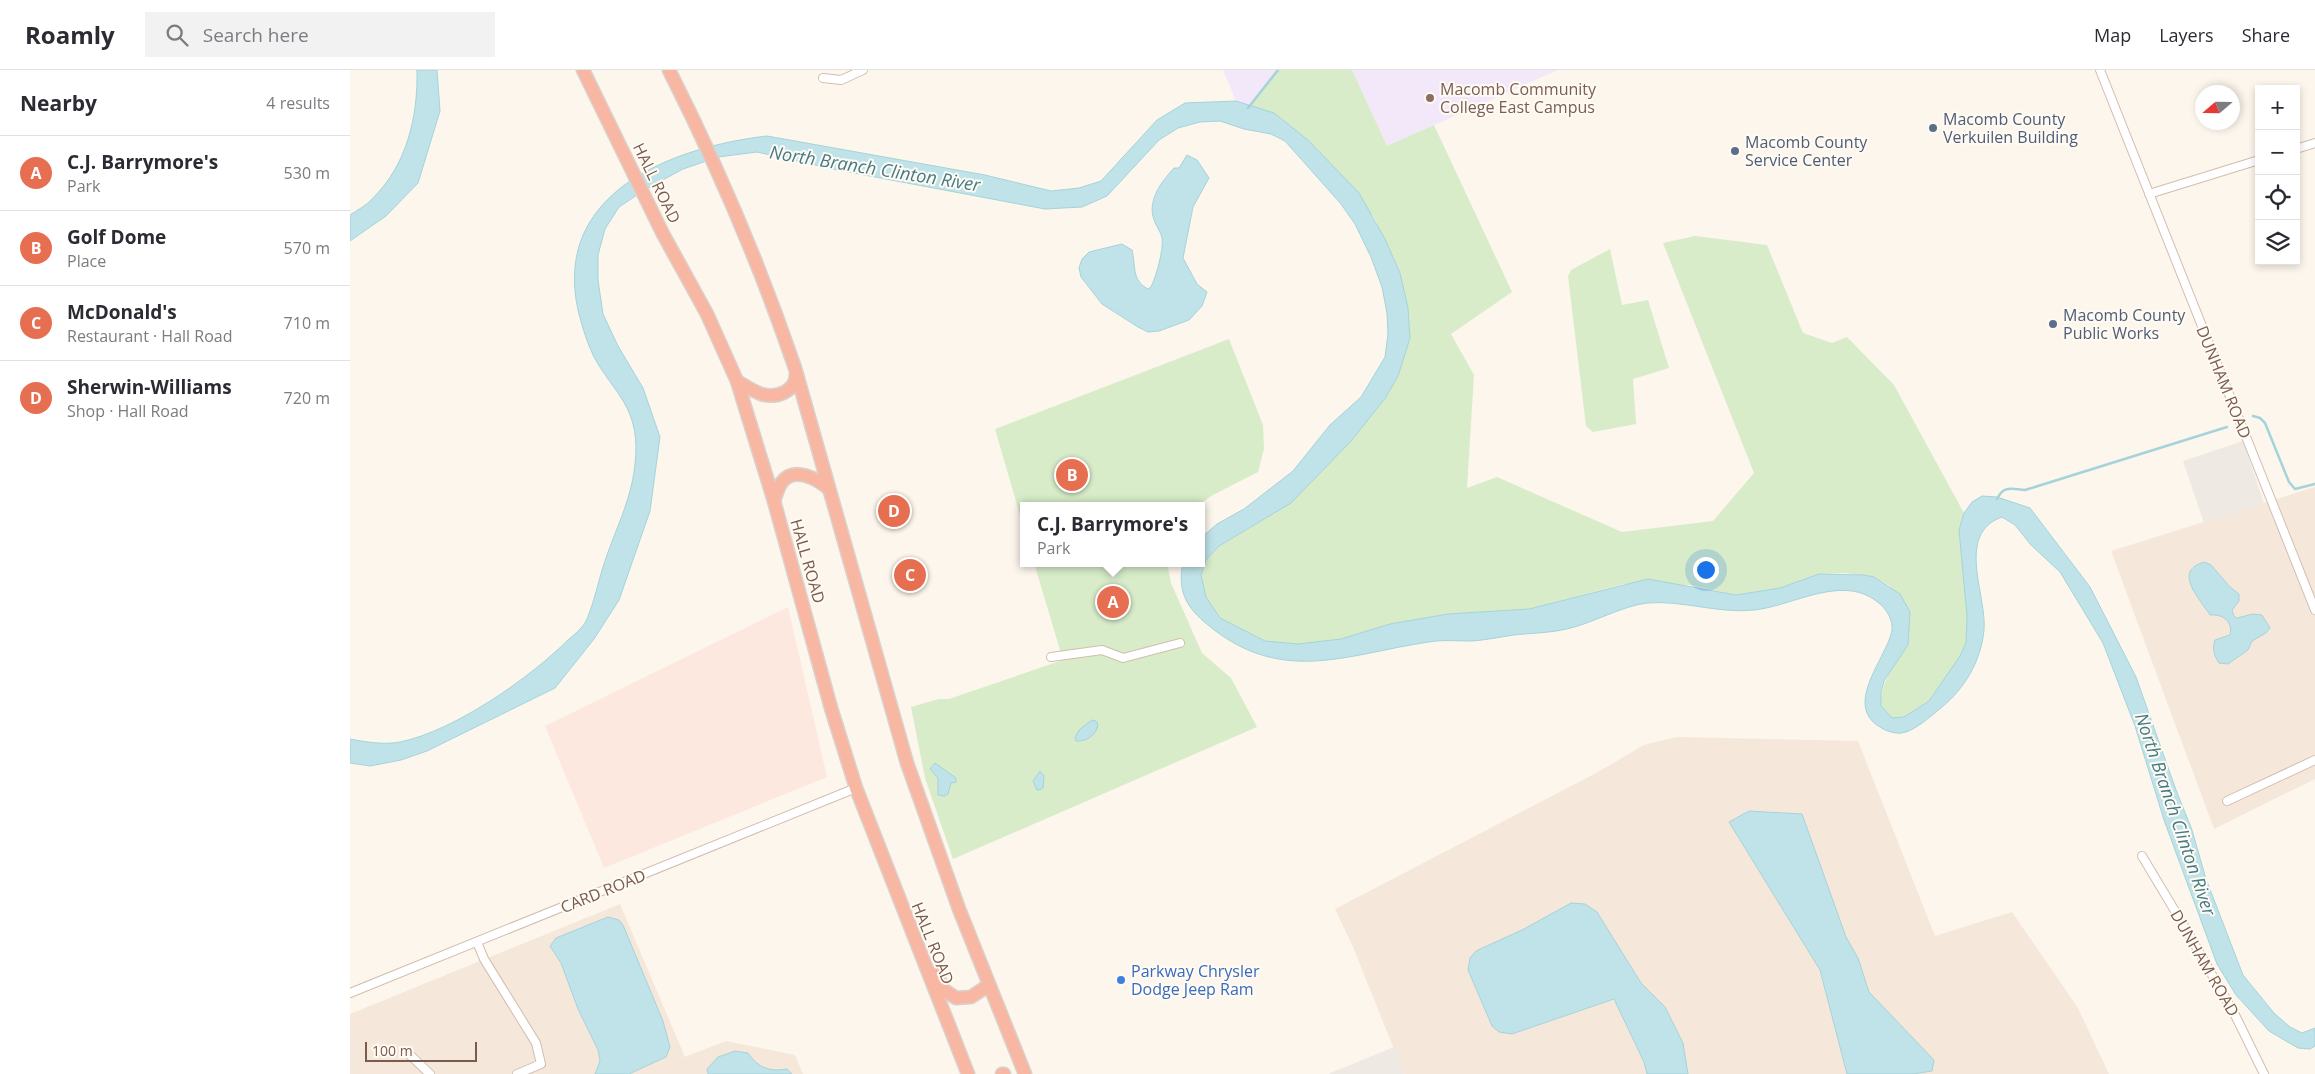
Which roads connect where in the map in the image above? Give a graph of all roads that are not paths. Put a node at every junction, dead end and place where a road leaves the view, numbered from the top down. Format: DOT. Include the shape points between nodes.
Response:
graph roads {
  1 [pos="583,70"];
  2 [pos="669,70"];
  3 [pos="863,70"];
  4 [pos="2100,70"];
  5 [pos="823,78"];
  6 [pos="2315,143"];
  7 [pos="2300,147"];
  8 [pos="2255,161"];
  9 [pos="2149,194"];
  10 [pos="795,368"];
  11 [pos="737,382"];
  12 [pos="829,488"];
  13 [pos="774,501"];
  14 [pos="2315,610"];
  15 [pos="1180,643"];
  16 [pos="1051,657"];
  17 [pos="2315,760"];
  18 [pos="856,788"];
  19 [pos="2227,801"];
  20 [pos="2142,856"];
  21 [pos="898,899"];
  22 [pos="477,942"];
  23 [pos="989,985"];
  24 [pos="350,993"];
  25 [pos="410,1055"];
  26 [pos="430,1074"];
  27 [pos="517,1074"];
  28 [pos="968,1074"];
  29 [pos="1025,1074"];
  30 [pos="2264,1074"];
  1 -- 11 [label="highway, HALL ROAD" via="707,314"];
  2 -- 10 [label="highway" via="736,208"];
  3 -- 5 [label="street" via="841,80"];
  4 -- 9 [label="street, DUNHAM ROAD"];
  6 -- 7 [label="street"];
  8 -- 9 [label="street"];
  9 -- 14 [label="street, DUNHAM ROAD"];
  10 -- 11 [label="highway" via="794,384 781,394 761,394"];
  10 -- 12 [label="highway"];
  11 -- 13 [label="highway, HALL ROAD"];
  12 -- 13 [label="highway" via="812,477 793,476 780,484"];
  12 -- 23 [label="highway" via="907,763"];
  13 -- 18 [label="highway, HALL ROAD"];
  15 -- 16 [label="street" via="1123,658 1102,650"];
  17 -- 19 [label="street"];
  18 -- 21 [label="highway, HALL ROAD"];
  18 -- 22 [label="street, CARD ROAD"];
  20 -- 30 [label="street, DUNHAM ROAD" via="2188,931"];
  21 -- 23 [label="highway" via="912,915 940,983 950,995 966,998"];
  21 -- 28 [label="highway, HALL ROAD"];
  22 -- 24 [label="street, CARD ROAD"];
  22 -- 27 [label="street" via="536,1044 541,1064"];
  23 -- 29 [label="highway"];
  25 -- 26 [label="street"];
}
